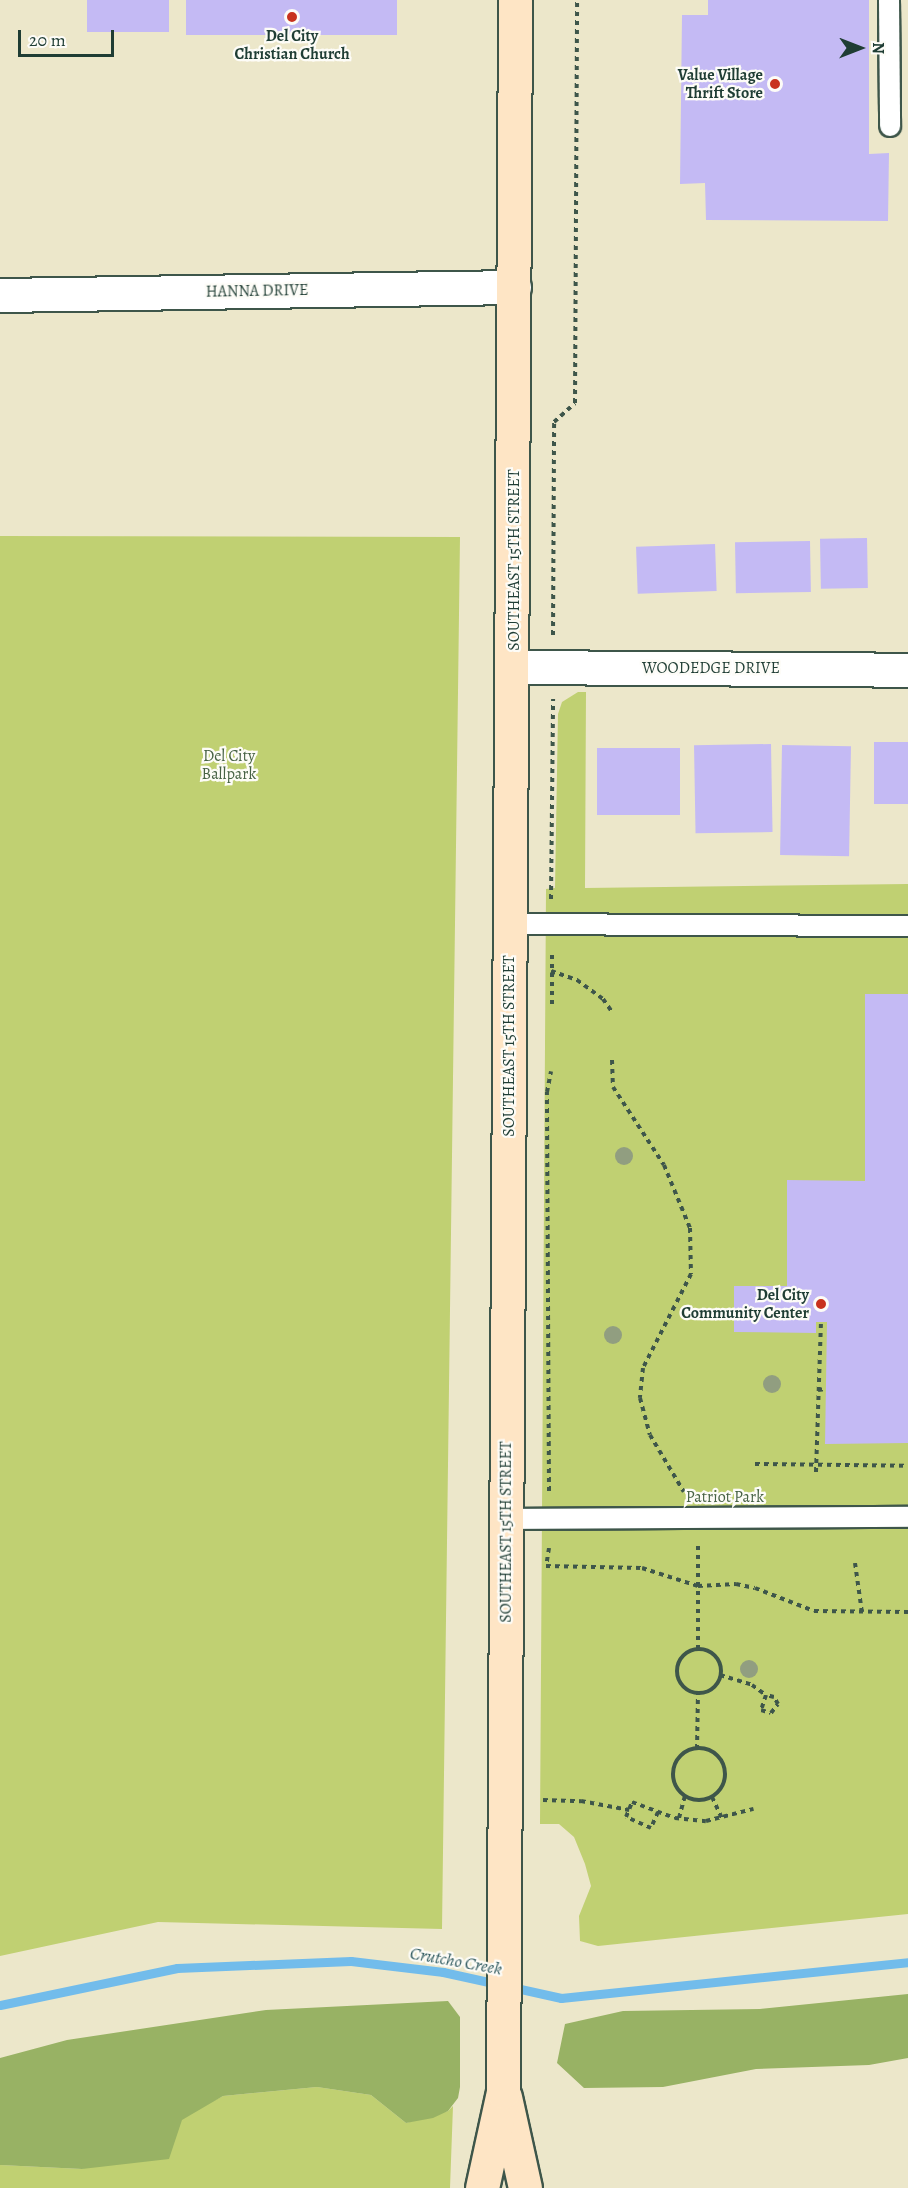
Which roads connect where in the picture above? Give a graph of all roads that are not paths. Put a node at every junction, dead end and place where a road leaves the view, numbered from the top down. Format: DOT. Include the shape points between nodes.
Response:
graph roads {
  1 [pos="515,0"];
  2 [pos="889,0"];
  3 [pos="890,126"];
  4 [pos="514,287"];
  5 [pos="0,296"];
  6 [pos="514,667"];
  7 [pos="908,670"];
  8 [pos="509,924"];
  9 [pos="908,926"];
  10 [pos="908,1517"];
  11 [pos="507,1519"];
  12 [pos="504,2092"];
  13 [pos="482,2188"];
  14 [pos="525,2188"];
  1 -- 4 [label="main road, SOUTHEAST 15TH STREET"];
  2 -- 3 [label="lane"];
  4 -- 5 [label="street, HANNA DRIVE"];
  4 -- 6 [label="main road, SOUTHEAST 15TH STREET"];
  6 -- 7 [label="street, WOODEDGE DRIVE"];
  6 -- 8 [label="main road, SOUTHEAST 15TH STREET"];
  8 -- 9 [label="lane"];
  8 -- 11 [label="main road, SOUTHEAST 15TH STREET"];
  10 -- 11 [label="lane"];
  11 -- 12 [label="main road, SOUTHEAST 15TH STREET"];
  12 -- 13 [label="main road, SOUTHEAST 15TH STREET"];
  12 -- 14 [label="main road, SOUTHEAST 15TH STREET"];
}
